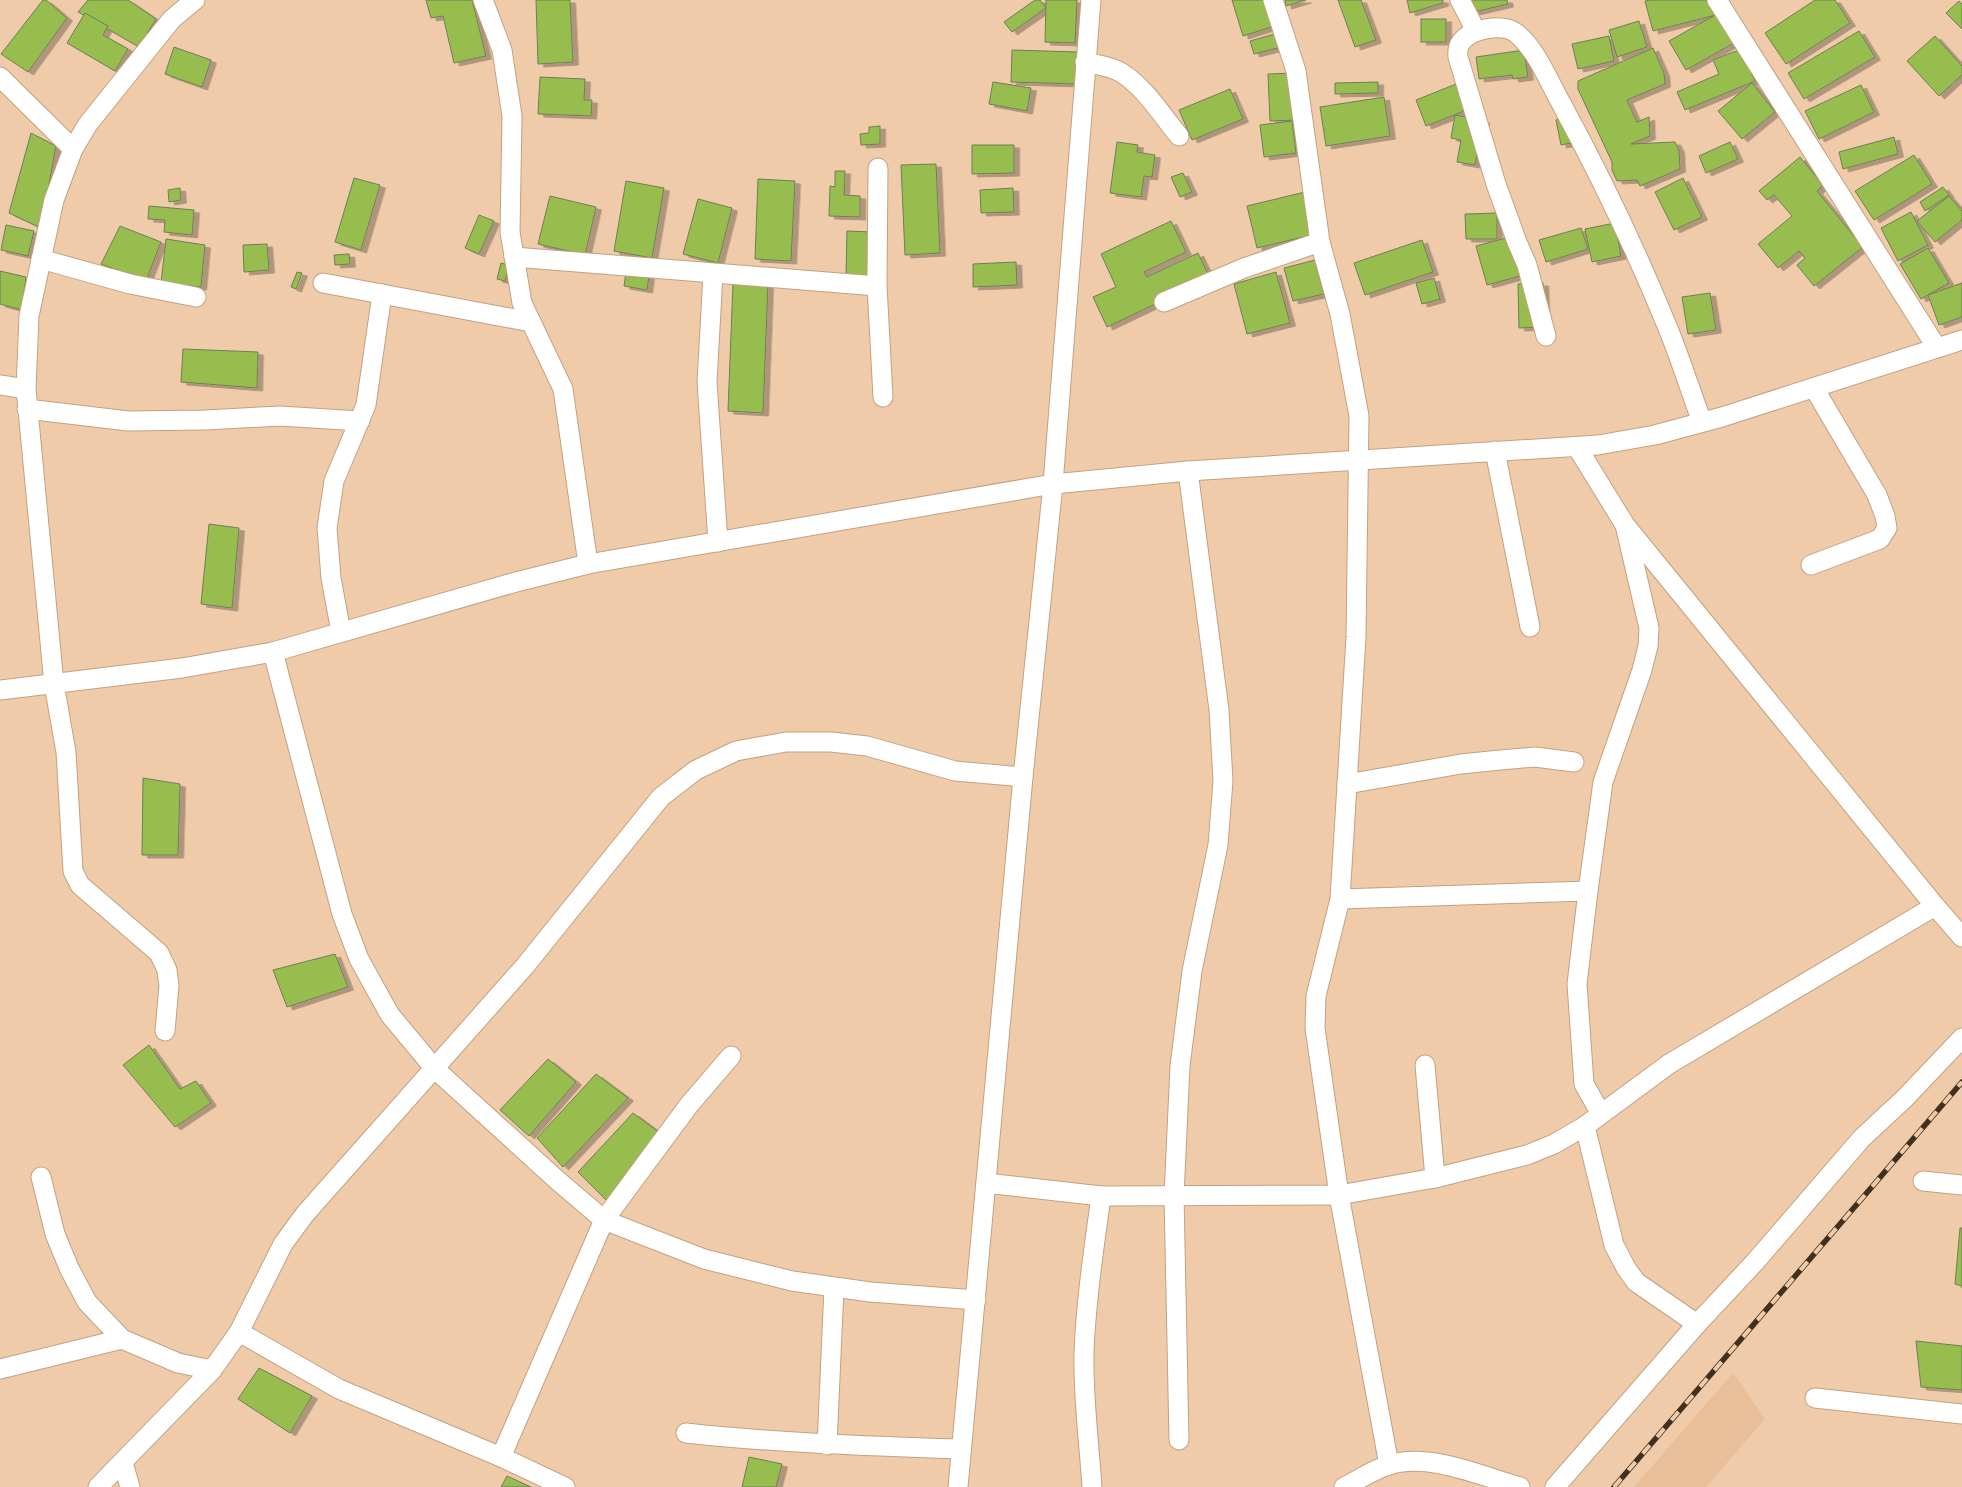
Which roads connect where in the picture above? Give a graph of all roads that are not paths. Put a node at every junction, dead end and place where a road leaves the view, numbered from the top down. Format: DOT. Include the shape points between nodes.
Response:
graph roads {
  1 [pos="195,0"];
  2 [pos="483,0"];
  3 [pos="1091,0"];
  4 [pos="1273,0"];
  5 [pos="1460,0"];
  6 [pos="1717,0"];
  7 [pos="1476,31"];
  8 [pos="1085,62"];
  9 [pos="0,77"];
  10 [pos="1179,136"];
  11 [pos="73,148"];
  12 [pos="878,168"];
  13 [pos="1320,242"];
  14 [pos="514,257"];
  15 [pos="41,259"];
  16 [pos="713,274"];
  17 [pos="323,283"];
  18 [pos="877,286"];
  19 [pos="382,294"];
  20 [pos="196,297"];
  21 [pos="1164,302"];
  22 [pos="531,322"];
  23 [pos="1546,336"];
  24 [pos="1962,340"];
  25 [pos="1937,348"];
  26 [pos="0,385"];
  27 [pos="1814,388"];
  28 [pos="26,390"];
  29 [pos="883,397"];
  30 [pos="27,409"];
  31 [pos="360,420"];
  32 [pos="1702,422"];
  33 [pos="1577,447"];
  34 [pos="1495,451"];
  35 [pos="1359,459"];
  36 [pos="1188,471"];
  37 [pos="1052,484"];
  38 [pos="1625,525"];
  39 [pos="718,542"];
  40 [pos="588,564"];
  41 [pos="1812,565"];
  42 [pos="1530,627"];
  43 [pos="341,632"];
  44 [pos="273,652"];
  45 [pos="54,684"];
  46 [pos="0,690"];
  47 [pos="1574,762"];
  48 [pos="1023,777"];
  49 [pos="1347,784"];
  50 [pos="1588,891"];
  51 [pos="1340,899"];
  52 [pos="1935,906"];
  53 [pos="1962,937"];
  54 [pos="165,1030"];
  55 [pos="1962,1038"];
  56 [pos="731,1056"];
  57 [pos="1425,1065"];
  58 [pos="435,1069"];
  59 [pos="1601,1114"];
  60 [pos="1584,1126"];
  61 [pos="41,1177"];
  62 [pos="1435,1178"];
  63 [pos="1923,1181"];
  64 [pos="986,1182"];
  65 [pos="1962,1185"];
  66 [pos="1339,1195"];
  67 [pos="1101,1196"];
  68 [pos="1174,1196"];
  69 [pos="604,1220"];
  70 [pos="834,1288"];
  71 [pos="976,1300"];
  72 [pos="1697,1324"];
  73 [pos="239,1332"];
  74 [pos="122,1339"];
  75 [pos="0,1368"];
  76 [pos="212,1370"];
  77 [pos="1815,1398"];
  78 [pos="1962,1414"];
  79 [pos="686,1433"];
  80 [pos="1179,1440"];
  81 [pos="827,1445"];
  82 [pos="961,1449"];
  83 [pos="501,1457"];
  84 [pos="123,1463"];
  85 [pos="1389,1465"];
  86 [pos="98,1487"];
  87 [pos="130,1487"];
  88 [pos="565,1487"];
  89 [pos="958,1487"];
  90 [pos="1092,1487"];
  91 [pos="1344,1487"];
  92 [pos="1520,1487"];
  93 [pos="1555,1487"];
  1 -- 11 [label="street" via="172,19 88,124"];
  2 -- 14 [label="street" via="502,50 512,116 510,232"];
  3 -- 8 [label="street"];
  4 -- 13 [label="street" via="1296,72"];
  5 -- 7 [label="street"];
  6 -- 25 [label="street"];
  7 -- 23 [label="street" via="1462,40 1457,48 1458,56 1496,184 1527,265"];
  7 -- 32 [label="street" via="1500,28 1514,32 1529,46 1583,144 1646,278 1668,327"];
  8 -- 10 [label="street" via="1122,72 1140,88"];
  8 -- 37 [label="street"];
  9 -- 11 [label="street"];
  11 -- 15 [label="street" via="54,200"];
  12 -- 18 [label="street"];
  13 -- 21 [label="street" via="1244,268"];
  13 -- 35 [label="street" via="1352,371 1359,416"];
  14 -- 16 [label="street" via="675,268"];
  14 -- 22 [label="street" via="519,293"];
  15 -- 20 [label="street" via="130,284"];
  15 -- 28 [label="street" via="29,316"];
  16 -- 18 [label="street"];
  16 -- 39 [label="street" via="706,382"];
  17 -- 19 [label="street"];
  18 -- 29 [label="street"];
  19 -- 22 [label="street"];
  19 -- 31 [label="street" via="366,405"];
  22 -- 40 [label="street" via="563,388"];
  24 -- 25 [label="street"];
  25 -- 27 [label="street"];
  26 -- 28 [label="street"];
  27 -- 32 [label="street"];
  27 -- 41 [label="street" via="1877,494 1887,528 1880,539"];
  28 -- 30 [label="street"];
  30 -- 31 [label="street" via="128,420 280,416"];
  30 -- 45 [label="street"];
  31 -- 43 [label="street" via="334,481 327,528 331,578"];
  32 -- 33 [label="street" via="1655,435"];
  33 -- 34 [label="street"];
  33 -- 38 [label="street"];
  34 -- 35 [label="street"];
  34 -- 42 [label="street"];
  35 -- 36 [label="street"];
  35 -- 49 [label="street" via="1357,628"];
  36 -- 37 [label="street"];
  36 -- 68 [label="street" via="1219,710 1223,781 1218,845 1184,1026"];
  37 -- 39 [label="street"];
  37 -- 48 [label="street"];
  38 -- 50 [label="street" via="1649,628 1648,646 1604,782"];
  38 -- 52 [label="street"];
  39 -- 40 [label="street"];
  40 -- 43 [label="street"];
  43 -- 44 [label="street"];
  44 -- 45 [label="street" via="182,668"];
  44 -- 58 [label="street" via="342,914 359,959 390,1015"];
  45 -- 46 [label="street"];
  45 -- 54 [label="street" via="66,752 74,871 80,885 159,953 167,970 169,986"];
  47 -- 49 [label="street" via="1535,757 1500,760"];
  48 -- 58 [label="street" via="954,771 867,746 832,742 786,742 736,751 696,770 661,797 525,966"];
  48 -- 64 [label="street"];
  49 -- 51 [label="street"];
  50 -- 51 [label="street"];
  50 -- 59 [label="street" via="1577,984 1584,1084"];
  51 -- 66 [label="street" via="1316,996 1315,1028"];
  52 -- 53 [label="street"];
  52 -- 59 [label="street" via="1669,1064"];
  55 -- 72 [label="street" via="1862,1138"];
  56 -- 69 [label="street"];
  57 -- 62 [label="street"];
  58 -- 69 [label="street"];
  58 -- 73 [label="street" via="305,1214 283,1244"];
  59 -- 60 [label="street"];
  60 -- 62 [label="street" via="1554,1144 1526,1155"];
  60 -- 72 [label="street" via="1614,1245 1626,1268 1636,1282"];
  61 -- 74 [label="street" via="69,1268 87,1302"];
  62 -- 66 [label="street"];
  63 -- 65 [label="street"];
  64 -- 67 [label="street"];
  64 -- 71 [label="street"];
  66 -- 68 [label="street"];
  66 -- 85 [label="street"];
  67 -- 68 [label="street"];
  67 -- 90 [label="street" via="1084,1353"];
  68 -- 80 [label="street"];
  69 -- 70 [label="street" via="704,1259"];
  69 -- 83 [label="street"];
  70 -- 71 [label="street"];
  70 -- 81 [label="street"];
  71 -- 82 [label="street"];
  72 -- 93 [label="street"];
  73 -- 76 [label="street"];
  73 -- 83 [label="street" via="340,1389"];
  74 -- 75 [label="street"];
  74 -- 76 [label="street" via="178,1363"];
  76 -- 84 [label="street"];
  77 -- 78 [label="street"];
  79 -- 81 [label="street"];
  81 -- 82 [label="street"];
  82 -- 89 [label="street"];
  83 -- 88 [label="street"];
  84 -- 86 [label="street"];
  84 -- 87 [label="street"];
  85 -- 91 [label="street"];
  85 -- 92 [label="street" via="1415,1460 1432,1461"];
}
